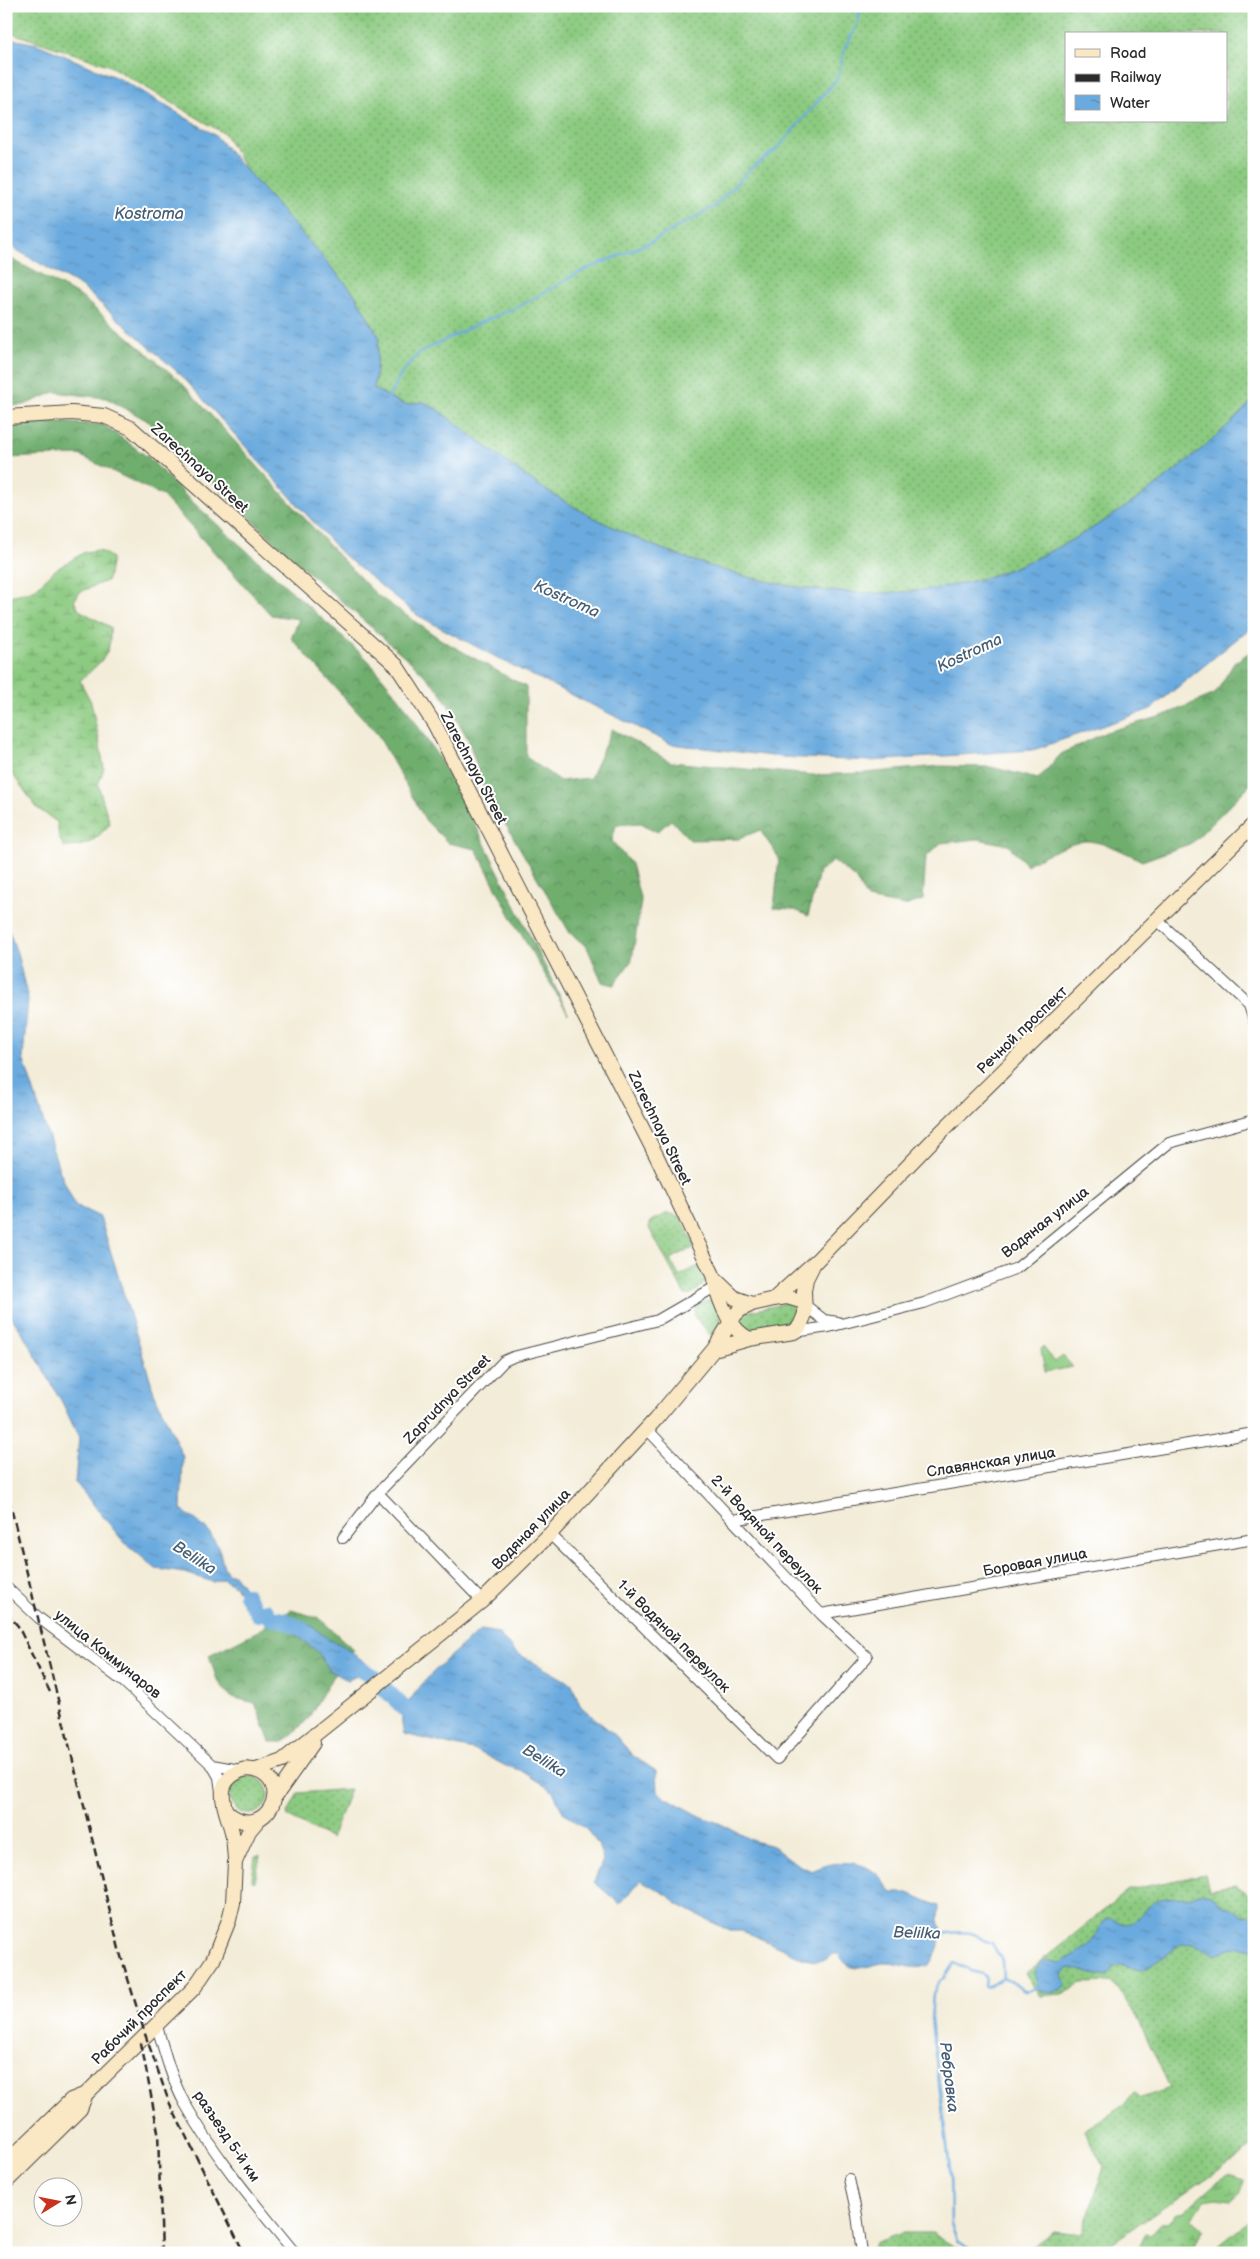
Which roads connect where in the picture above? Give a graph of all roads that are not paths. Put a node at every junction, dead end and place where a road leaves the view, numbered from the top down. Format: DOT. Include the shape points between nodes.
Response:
graph roads {
  1 [pos="6,417"];
  2 [pos="1254,824"];
  3 [pos="1157,920"];
  4 [pos="1252,1009"];
  5 [pos="1254,1021"];
  6 [pos="1254,1120"];
  7 [pos="816,1261"];
  8 [pos="714,1281"];
  9 [pos="774,1298"];
  10 [pos="752,1304"];
  11 [pos="804,1304"];
  12 [pos="731,1322"];
  13 [pos="842,1322"];
  14 [pos="794,1332"];
  15 [pos="749,1339"];
  16 [pos="714,1349"];
  17 [pos="647,1429"];
  18 [pos="1254,1433"];
  19 [pos="378,1493"];
  20 [pos="733,1520"];
  21 [pos="550,1534"];
  22 [pos="343,1538"];
  23 [pos="1254,1539"];
  24 [pos="6,1587"];
  25 [pos="482,1601"];
  26 [pos="821,1614"];
  27 [pos="867,1656"];
  28 [pos="324,1729"];
  29 [pos="212,1765"];
  30 [pos="240,1770"];
  31 [pos="256,1770"];
  32 [pos="222,1794"];
  33 [pos="274,1798"];
  34 [pos="226,1811"];
  35 [pos="258,1820"];
  36 [pos="235,1862"];
  37 [pos="156,2023"];
  38 [pos="86,2094"];
  39 [pos="6,2163"];
  40 [pos="849,2179"];
  41 [pos="6,2182"];
  42 [pos="295,2253"];
  43 [pos="862,2253"];
  1 -- 8 [label="street, Zarechnaya Street" via="72,413 104,416 131,428 396,665 440,734 666,1176"];
  2 -- 3 [label="street, Речной проспект"];
  3 -- 4 [label="street"];
  3 -- 7 [label="street, Речной проспект" via="934,1139"];
  4 -- 5 [label="street"];
  6 -- 13 [label="street, Водяная улица" via="1169,1143 1016,1268 924,1303"];
  7 -- 9 [label="street"];
  7 -- 11 [label="street" via="806,1279"];
  8 -- 10 [label="street" via="735,1298"];
  8 -- 12 [label="street, Zarechnaya Street"];
  8 -- 19 [label="street, Zaprudnya Street" via="658,1320 504,1361"];
  9 -- 10 [label="street"];
  9 -- 11 [label="street" via="787,1297"];
  10 -- 12 [label="street, Водяная улица" via="740,1310"];
  11 -- 13 [label="street" via="824,1320"];
  11 -- 14 [label="street" via="803,1321"];
  12 -- 15 [label="street" via="735,1330"];
  12 -- 16 [label="street, Водяная улица"];
  13 -- 14 [label="street, Водяная улица"];
  14 -- 15 [label="street"];
  15 -- 16 [label="street"];
  16 -- 17 [label="street, Водяная улица"];
  17 -- 20 [label="street, 2-й Водяной переулок"];
  17 -- 21 [label="street, Водяная улица"];
  18 -- 20 [label="street, Славянская улица"];
  19 -- 22 [label="street, Zaprudnya Street"];
  19 -- 25 [label="street"];
  20 -- 26 [label="street, 2-й Водяной переулок"];
  21 -- 25 [label="street, Водяная улица"];
  21 -- 27 [label="street, 1-й Водяной переулок" via="777,1758"];
  23 -- 26 [label="street, Боровая улица"];
  24 -- 29 [label="street, улица Коммунаров" via="39,1618 125,1683"];
  25 -- 28 [label="street, Водяная улица"];
  26 -- 27 [label="street, 2-й Водяной переулок"];
  28 -- 31 [label="street" via="282,1761"];
  28 -- 33 [label="street"];
  29 -- 30 [label="street"];
  29 -- 32 [label="street"];
  30 -- 31 [label="street"];
  30 -- 32 [label="street" via="226,1781"];
  31 -- 33 [label="street" via="268,1778"];
  32 -- 34 [label="street"];
  33 -- 35 [label="street" via="268,1812"];
  34 -- 35 [label="street" via="239,1820"];
  34 -- 36 [label="street"];
  35 -- 36 [label="street, Рабочий проспект" via="246,1836"];
  36 -- 37 [label="street, Рабочий проспект" via="233,1903 221,1945 194,1988"];
  37 -- 38 [label="street, Рабочий проспект"];
  37 -- 42 [label="street, разъезд 5-й км" via="184,2101 218,2156"];
  38 -- 39 [label="street, Рабочий проспект" via="71,2100"];
  38 -- 41 [label="street, Рабочий проспект" via="80,2109"];
  40 -- 43 [label="street"];
}
